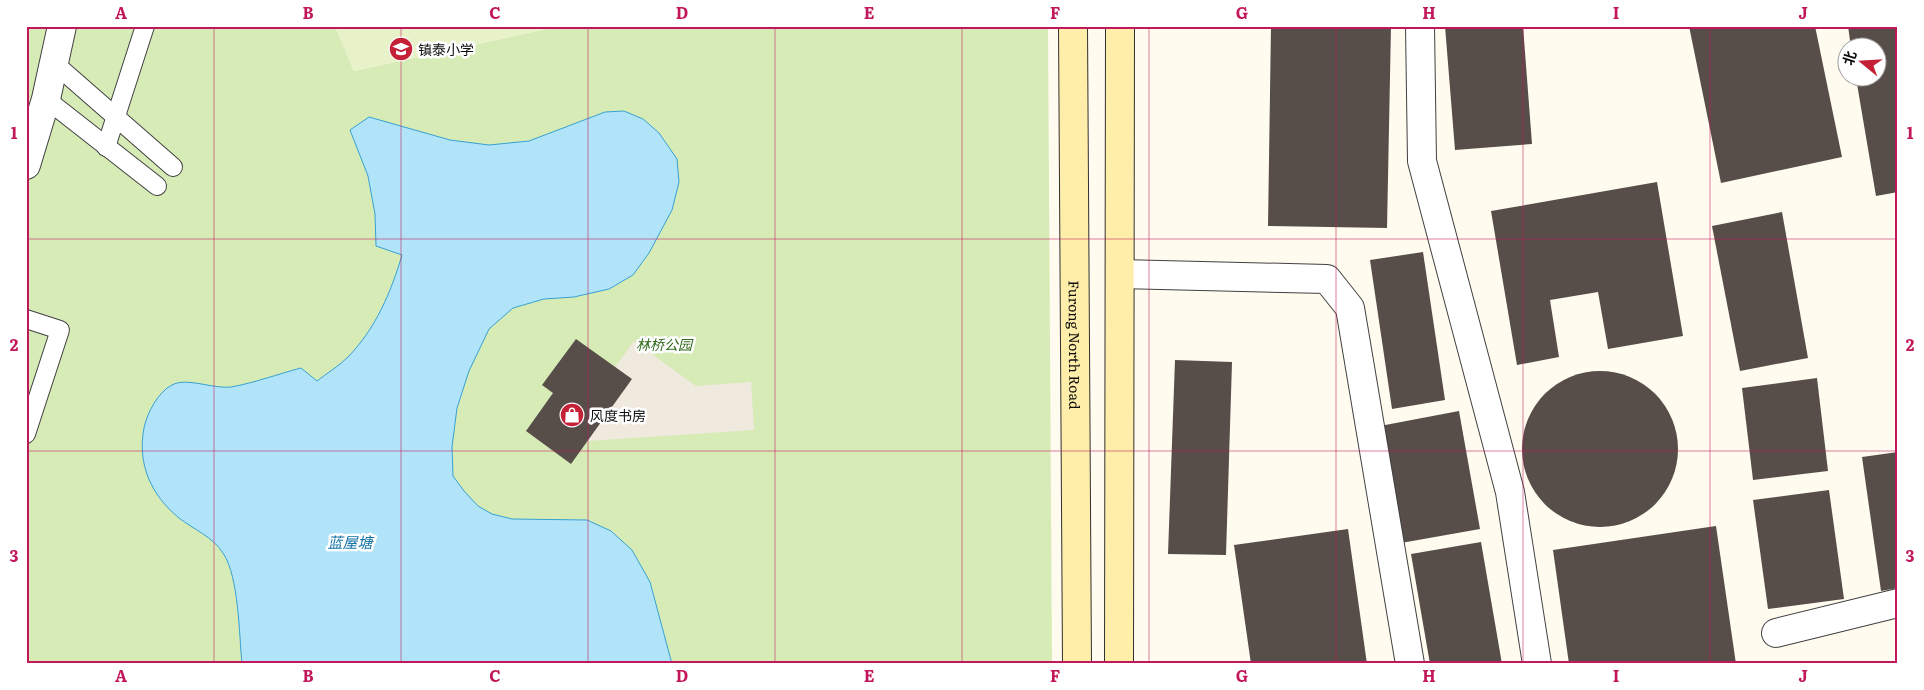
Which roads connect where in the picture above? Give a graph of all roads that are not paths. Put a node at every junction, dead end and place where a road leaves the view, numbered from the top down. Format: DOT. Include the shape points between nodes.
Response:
graph roads {
  1 [pos="62,26"];
  2 [pos="145,26"];
  3 [pos="1073,26"];
  4 [pos="1120,26"];
  5 [pos="1420,26"];
  6 [pos="54,63"];
  7 [pos="46,99"];
  8 [pos="115,118"];
  9 [pos="106,148"];
  10 [pos="26,165"];
  11 [pos="173,168"];
  12 [pos="157,186"];
  13 [pos="1120,274"];
  14 [pos="26,320"];
  15 [pos="26,434"];
  16 [pos="1898,603"];
  17 [pos="1776,632"];
  18 [pos="1077,664"];
  19 [pos="1118,664"];
  20 [pos="1410,664"];
  21 [pos="1537,664"];
  1 -- 6 [label="street"];
  2 -- 8 [label="lane"];
  3 -- 18 [label="main road, Furong North Road"];
  4 -- 13 [label="main road"];
  5 -- 21 [label="street" via="1422,161 1510,492"];
  6 -- 7 [label="street"];
  6 -- 8 [label="lane"];
  7 -- 9 [label="lane"];
  7 -- 10 [label="street"];
  8 -- 9 [label="lane"];
  8 -- 11 [label="lane"];
  9 -- 12 [label="lane"];
  13 -- 19 [label="main road"];
  13 -- 20 [label="street" via="1327,279 1350,308"];
  14 -- 15 [label="lane" via="60,330"];
  16 -- 17 [label="street"];
}
